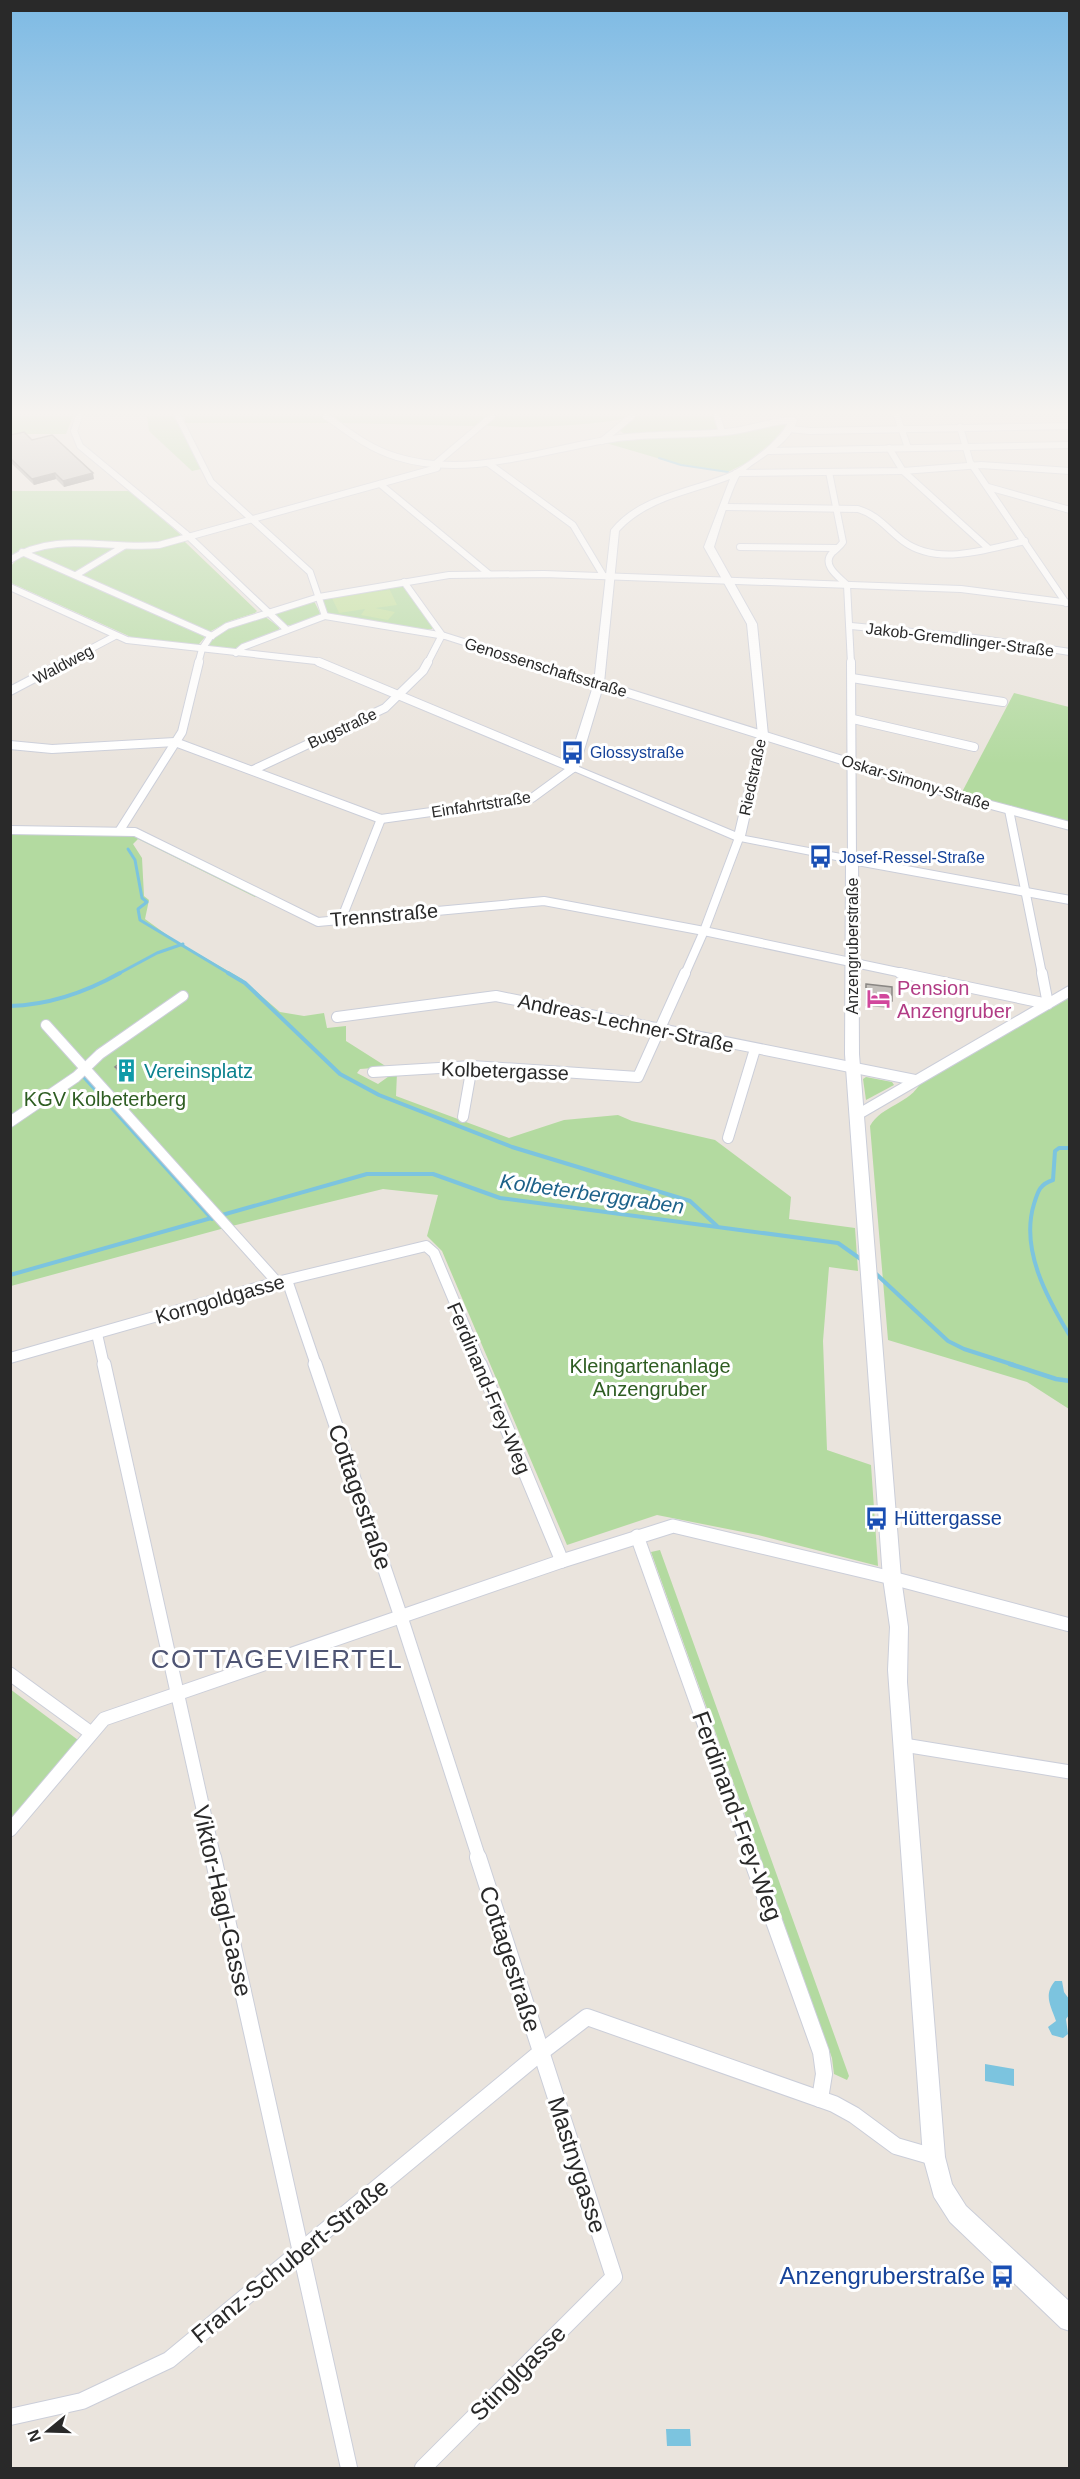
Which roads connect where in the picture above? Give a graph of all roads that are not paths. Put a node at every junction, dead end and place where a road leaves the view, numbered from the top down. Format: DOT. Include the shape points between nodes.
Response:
graph roads {
  1 [pos="183,532"];
  2 [pos="204,532"];
  3 [pos="264,532"];
  4 [pos="438,532"];
  5 [pos="577,532"];
  6 [pos="615,532"];
  7 [pos="715,532"];
  8 [pos="841,532"];
  9 [pos="895,532"];
  10 [pos="970,532"];
  11 [pos="1019,532"];
  12 [pos="188,536"];
  13 [pos="1025,541"];
  14 [pos="124,546"];
  15 [pos="740,547"];
  16 [pos="837,548"];
  17 [pos="988,548"];
  18 [pos="22,552"];
  19 [pos="10,560"];
  20 [pos="489,574"];
  21 [pos="76,575"];
  22 [pos="606,576"];
  23 [pos="727,580"];
  24 [pos="404,582"];
  25 [pos="847,585"];
  26 [pos="10,587"];
  27 [pos="319,597"];
  28 [pos="1068,603"];
  29 [pos="267,612"];
  30 [pos="325,616"];
  31 [pos="851,626"];
  32 [pos="287,630"];
  33 [pos="442,634"];
  34 [pos="115,636"];
  35 [pos="212,636"];
  36 [pos="202,649"];
  37 [pos="236,652"];
  38 [pos="1070,652"];
  39 [pos="852,678"];
  40 [pos="599,684"];
  41 [pos="10,692"];
  42 [pos="398,696"];
  43 [pos="1003,702"];
  44 [pos="853,718"];
  45 [pos="762,735"];
  46 [pos="175,742"];
  47 [pos="10,745"];
  48 [pos="974,747"];
  49 [pos="853,763"];
  50 [pos="573,768"];
  51 [pos="254,770"];
  52 [pos="1009,810"];
  53 [pos="381,819"];
  54 [pos="1070,826"];
  55 [pos="10,830"];
  56 [pos="120,830"];
  57 [pos="739,838"];
  58 [pos="852,860"];
  59 [pos="1027,892"];
  60 [pos="1070,900"];
  61 [pos="341,920"];
  62 [pos="704,931"];
  63 [pos="852,962"];
  64 [pos="1070,991"];
  65 [pos="183,996"];
  66 [pos="1048,1004"];
  67 [pos="337,1017"];
  68 [pos="46,1025"];
  69 [pos="658,1030"];
  70 [pos="755,1049"];
  71 [pos="472,1066"];
  72 [pos="85,1068"];
  73 [pos="852,1068"];
  74 [pos="373,1072"];
  75 [pos="638,1077"];
  76 [pos="915,1080"];
  77 [pos="857,1115"];
  78 [pos="463,1117"];
  79 [pos="10,1122"];
  80 [pos="728,1138"];
  81 [pos="430,1248"];
  82 [pos="282,1281"];
  83 [pos="97,1334"];
  84 [pos="10,1358"];
  85 [pos="637,1536"];
  86 [pos="562,1561"];
  87 [pos="892,1578"];
  88 [pos="401,1617"];
  89 [pos="1070,1625"];
  90 [pos="10,1674"];
  91 [pos="176,1693"];
  92 [pos="91,1733"];
  93 [pos="904,1745"];
  94 [pos="1070,1772"];
  95 [pos="10,1830"];
  96 [pos="540,2053"];
  97 [pos="820,2098"];
  98 [pos="933,2157"];
  99 [pos="300,2253"];
  100 [pos="614,2277"];
  101 [pos="1070,2319"];
  102 [pos="10,2417"];
  103 [pos="349,2469"];
  104 [pos="423,2469"];
  1 -- 12 [label="street"];
  2 -- 12 [label="street"];
  3 -- 27 [label="street" via="310,572"];
  4 -- 20 [label="street"];
  5 -- 22 [label="street"];
  6 -- 22 [label="street"];
  7 -- 23 [label="street, Riedstraße" via="709,547"];
  8 -- 16 [label="street" via="843,542"];
  9 -- 17 [label="street" via="911,546 926,551 956,553"];
  10 -- 17 [label="street"];
  11 -- 13 [label="street"];
  12 -- 14 [label="street" via="154,546"];
  12 -- 29 [label="street"];
  13 -- 17 [label="street"];
  13 -- 28 [label="street"];
  14 -- 18 [label="street" via="65,543"];
  14 -- 21 [label="street"];
  15 -- 16 [label="street"];
  16 -- 25 [label="street" via="829,555 828,565"];
  18 -- 19 [label="street"];
  18 -- 21 [label="street"];
  20 -- 22 [label="street"];
  20 -- 24 [label="street"];
  21 -- 35 [label="street"];
  22 -- 23 [label="street"];
  22 -- 40 [label="street"];
  23 -- 25 [label="street"];
  23 -- 45 [label="street, Riedstraße" via="752,624"];
  24 -- 27 [label="street"];
  24 -- 33 [label="street"];
  25 -- 28 [label="street" via="971,590"];
  25 -- 31 [label="street, Anzengruberstraße"];
  26 -- 34 [label="street"];
  27 -- 29 [label="street"];
  27 -- 30 [label="street"];
  29 -- 32 [label="street"];
  29 -- 35 [label="street" via="234,623"];
  30 -- 32 [label="street"];
  30 -- 33 [label="street, Genossenschaftsstraße"];
  31 -- 38 [label="street, Jakob-Gremdlinger-Straße"];
  31 -- 39 [label="street, Anzengruberstraße"];
  32 -- 37 [label="street"];
  33 -- 40 [label="street, Genossenschaftsstraße"];
  33 -- 42 [label="street, Bugstraße" via="423,671"];
  34 -- 36 [label="street"];
  34 -- 41 [label="street, Waldweg"];
  35 -- 36 [label="street"];
  36 -- 37 [label="street"];
  36 -- 46 [label="street" via="184,727"];
  37 -- 42 [label="street" via="316,662"];
  39 -- 43 [label="street"];
  39 -- 44 [label="street, Anzengruberstraße"];
  40 -- 45 [label="street, Genossenschaftsstraße"];
  40 -- 50 [label="street"];
  42 -- 50 [label="street"];
  42 -- 51 [label="street, Bugstraße" via="384,709"];
  44 -- 48 [label="street"];
  44 -- 49 [label="street, Anzengruberstraße"];
  45 -- 49 [label="street, Oskar-Simony-Straße"];
  45 -- 57 [label="street, Riedstraße"];
  46 -- 47 [label="street, Einfahrtstraße" via="52,749"];
  46 -- 51 [label="street, Einfahrtstraße"];
  46 -- 56 [label="street"];
  49 -- 52 [label="street, Oskar-Simony-Straße"];
  49 -- 58 [label="street, Anzengruberstraße"];
  50 -- 53 [label="street, Einfahrtstraße" via="532,798"];
  50 -- 57 [label="street"];
  51 -- 53 [label="street, Einfahrtstraße"];
  52 -- 54 [label="street, Oskar-Simony-Straße"];
  52 -- 59 [label="street"];
  53 -- 61 [label="street"];
  55 -- 56 [label="street, Trennstraße"];
  56 -- 61 [label="street, Trennstraße" via="135,832 318,921"];
  57 -- 58 [label="street"];
  57 -- 62 [label="street, Riedstraße"];
  58 -- 59 [label="street"];
  58 -- 63 [label="street, Anzengruberstraße"];
  59 -- 60 [label="street"];
  59 -- 66 [label="street"];
  61 -- 62 [label="street, Trennstraße" via="544,901"];
  62 -- 63 [label="street, Trennstraße"];
  62 -- 69 [label="street, Riedstraße"];
  63 -- 66 [label="street, Trennstraße"];
  63 -- 73 [label="street, Anzengruberstraße"];
  64 -- 66 [label="street"];
  65 -- 72 [label="street"];
  66 -- 76 [label="street"];
  67 -- 69 [label="street, Andreas-Lechner-Straße" via="496,996"];
  68 -- 72 [label="street"];
  69 -- 70 [label="street, Andreas-Lechner-Straße"];
  69 -- 75 [label="street, Riedstraße"];
  70 -- 73 [label="street, Andreas-Lechner-Straße"];
  70 -- 80 [label="street"];
  71 -- 74 [label="street, Kolbetergasse"];
  71 -- 75 [label="street, Kolbetergasse"];
  71 -- 78 [label="street"];
  72 -- 79 [label="street"];
  72 -- 82 [label="street, Cottagestraße" via="223,1223"];
  73 -- 76 [label="street, Andreas-Lechner-Straße"];
  73 -- 77 [label="street, Anzengruberstraße"];
  76 -- 77 [label="street"];
  77 -- 87 [label="street, Anzengruberstraße"];
  81 -- 82 [label="street, Korngoldgasse"];
  81 -- 86 [label="street, Ferdinand-Frey-Weg"];
  82 -- 83 [label="street, Korngoldgasse"];
  82 -- 88 [label="street, Cottagestraße"];
  83 -- 84 [label="street, Korngoldgasse"];
  83 -- 91 [label="street, Viktor-Hagl-Gasse"];
  85 -- 86 [label="street"];
  85 -- 87 [label="street" via="673,1526"];
  85 -- 97 [label="street, Ferdinand-Frey-Weg" via="821,2052 824,2074"];
  86 -- 88 [label="street"];
  87 -- 89 [label="street"];
  87 -- 93 [label="street" via="890,1600"];
  88 -- 91 [label="street"];
  88 -- 96 [label="street, Cottagestraße"];
  90 -- 92 [label="street"];
  91 -- 92 [label="street" via="104,1719"];
  91 -- 99 [label="street, Viktor-Hagl-Gasse"];
  92 -- 95 [label="street"];
  93 -- 94 [label="street"];
  93 -- 98 [label="street"];
  96 -- 97 [label="street, Cottagestraße" via="587,2017"];
  96 -- 99 [label="street, Franz-Schubert-Straße"];
  96 -- 100 [label="street, Mastnygasse"];
  97 -- 98 [label="street, Cottagestraße" via="844,2108 896,2146"];
  98 -- 101 [label="street" via="942,2189 958,2214"];
  99 -- 102 [label="street, Franz-Schubert-Straße" via="169,2360 82,2401"];
  99 -- 103 [label="street, Viktor-Hagl-Gasse"];
  100 -- 104 [label="street, Stinglgasse"];
}
